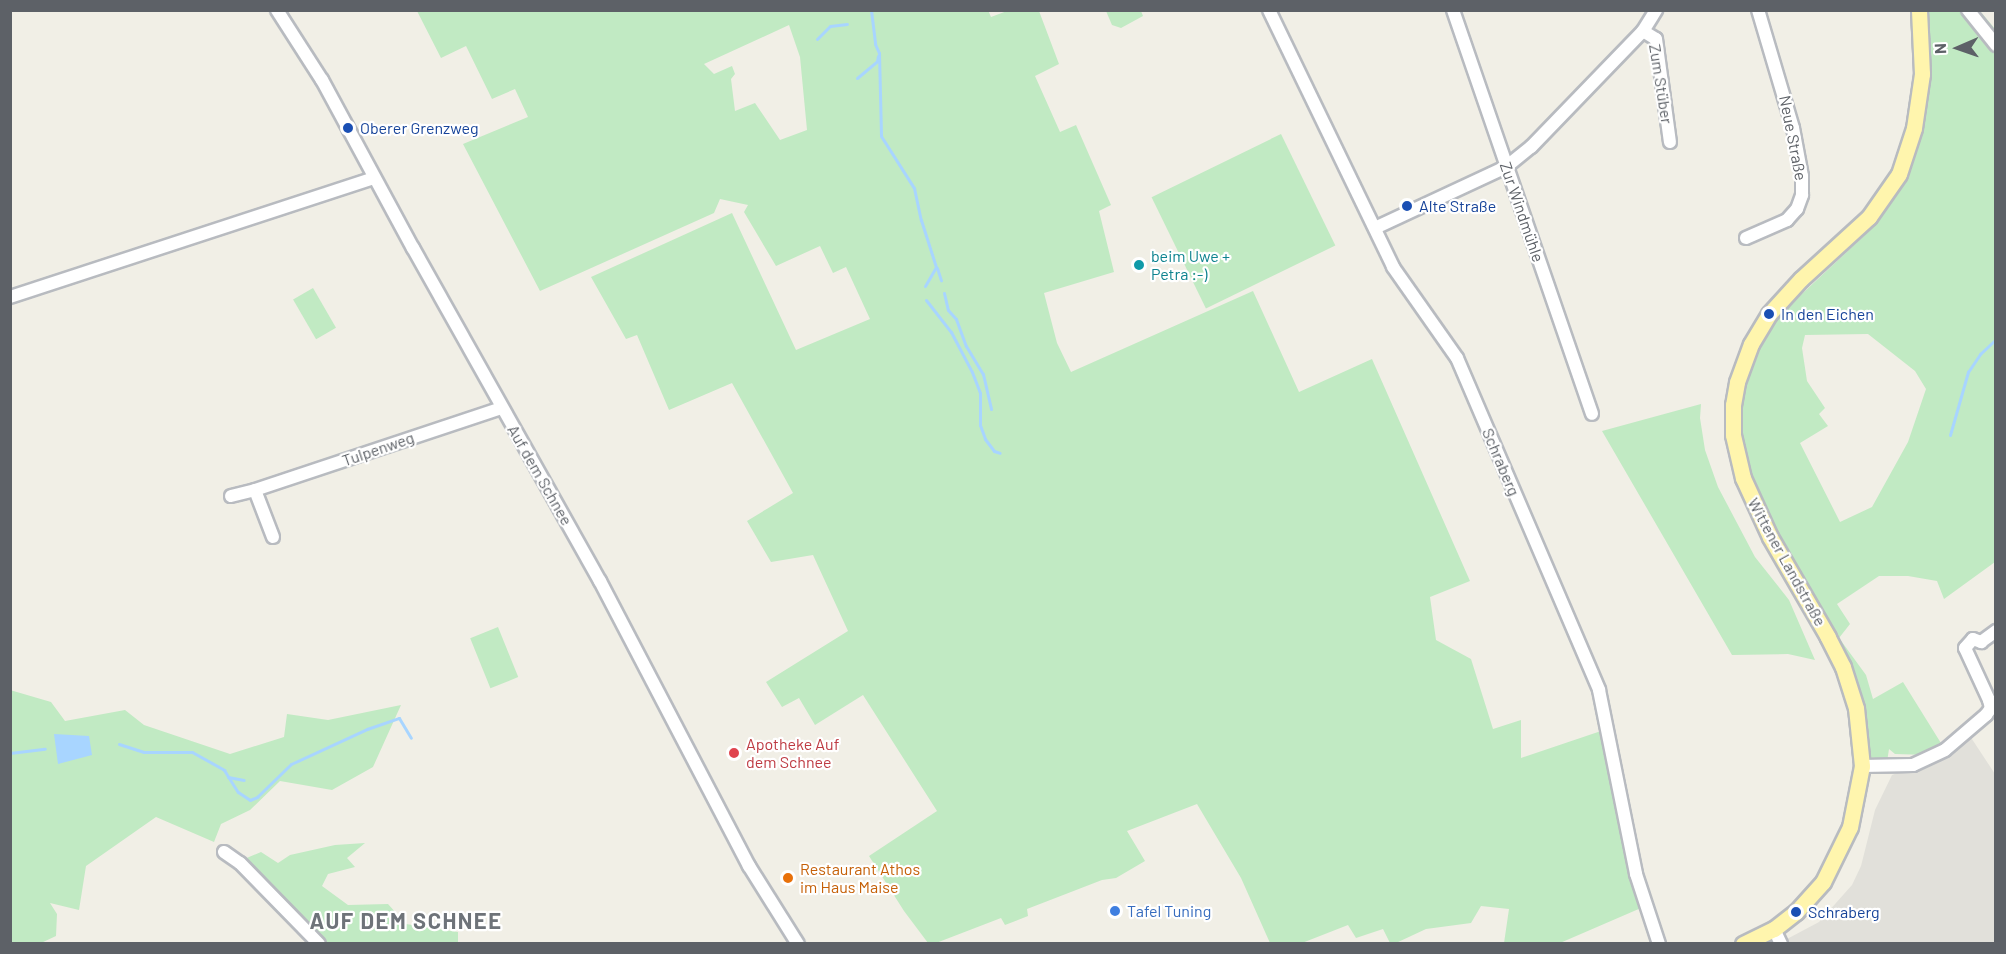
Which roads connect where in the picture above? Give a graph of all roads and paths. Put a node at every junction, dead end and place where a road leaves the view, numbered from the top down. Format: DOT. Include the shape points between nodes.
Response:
graph roads {
  1 [pos="277,10"];
  2 [pos="1269,10"];
  3 [pos="1453,10"];
  4 [pos="1656,10"];
  5 [pos="1758,10"];
  6 [pos="1919,10"];
  7 [pos="1968,10"];
  8 [pos="1643,32"];
  9 [pos="1995,45"];
  10 [pos="1670,142"];
  11 [pos="1506,167"];
  12 [pos="374,178"];
  13 [pos="1375,228"];
  14 [pos="1746,237"];
  15 [pos="10,297"];
  16 [pos="501,408"];
  17 [pos="1592,414"];
  18 [pos="255,490"];
  19 [pos="231,496"];
  20 [pos="273,537"];
  21 [pos="1995,631"];
  22 [pos="1862,766"];
  23 [pos="224,852"];
  24 [pos="1774,929"];
  25 [pos="319,944"];
  26 [pos="798,944"];
  27 [pos="1659,944"];
  28 [pos="1743,944"];
  29 [pos="1781,944"];
  1 -- 12 [label="street, Auf dem Schnee" via="322,80"];
  2 -- 13 [label="street, Schraberg"];
  3 -- 11 [label="street, Zur Windmühle"];
  4 -- 8 [label="street"];
  5 -- 14 [label="street, Neue Straße" via="1793,128 1802,195 1788,220"];
  6 -- 22 [label="main road, Wittener Landstraße" via="1922,74 1914,128 1899,174 1869,217 1769,314 1742,365 1733,405 1737,456 1752,500 1843,667 1856,708"];
  7 -- 9 [label="street"];
  8 -- 10 [label="street, Zum Stüber" via="1656,39"];
  8 -- 11 [label="street" via="1531,147"];
  11 -- 13 [label="street"];
  11 -- 17 [label="street, Zur Windmühle"];
  12 -- 15 [label="street"];
  12 -- 16 [label="street, Auf dem Schnee"];
  13 -- 27 [label="street, Schraberg" via="1393,267 1457,358 1601,694 1635,874"];
  16 -- 18 [label="street, Tulpenweg"];
  16 -- 26 [label="street, Auf dem Schnee" via="630,636 749,866"];
  18 -- 19 [label="street, Tulpenweg"];
  18 -- 20 [label="street"];
  21 -- 22 [label="street" via="1982,642 1973,639 1965,648 1989,700 1991,708 1986,715 1945,750 1913,765"];
  22 -- 24 [label="main road, Wittener Landstraße" via="1856,804 1843,845 1823,882"];
  23 -- 25 [label="street" via="240,863"];
  24 -- 28 [label="main road, Wittener Landstraße"];
  24 -- 29 [label="street"];
}
